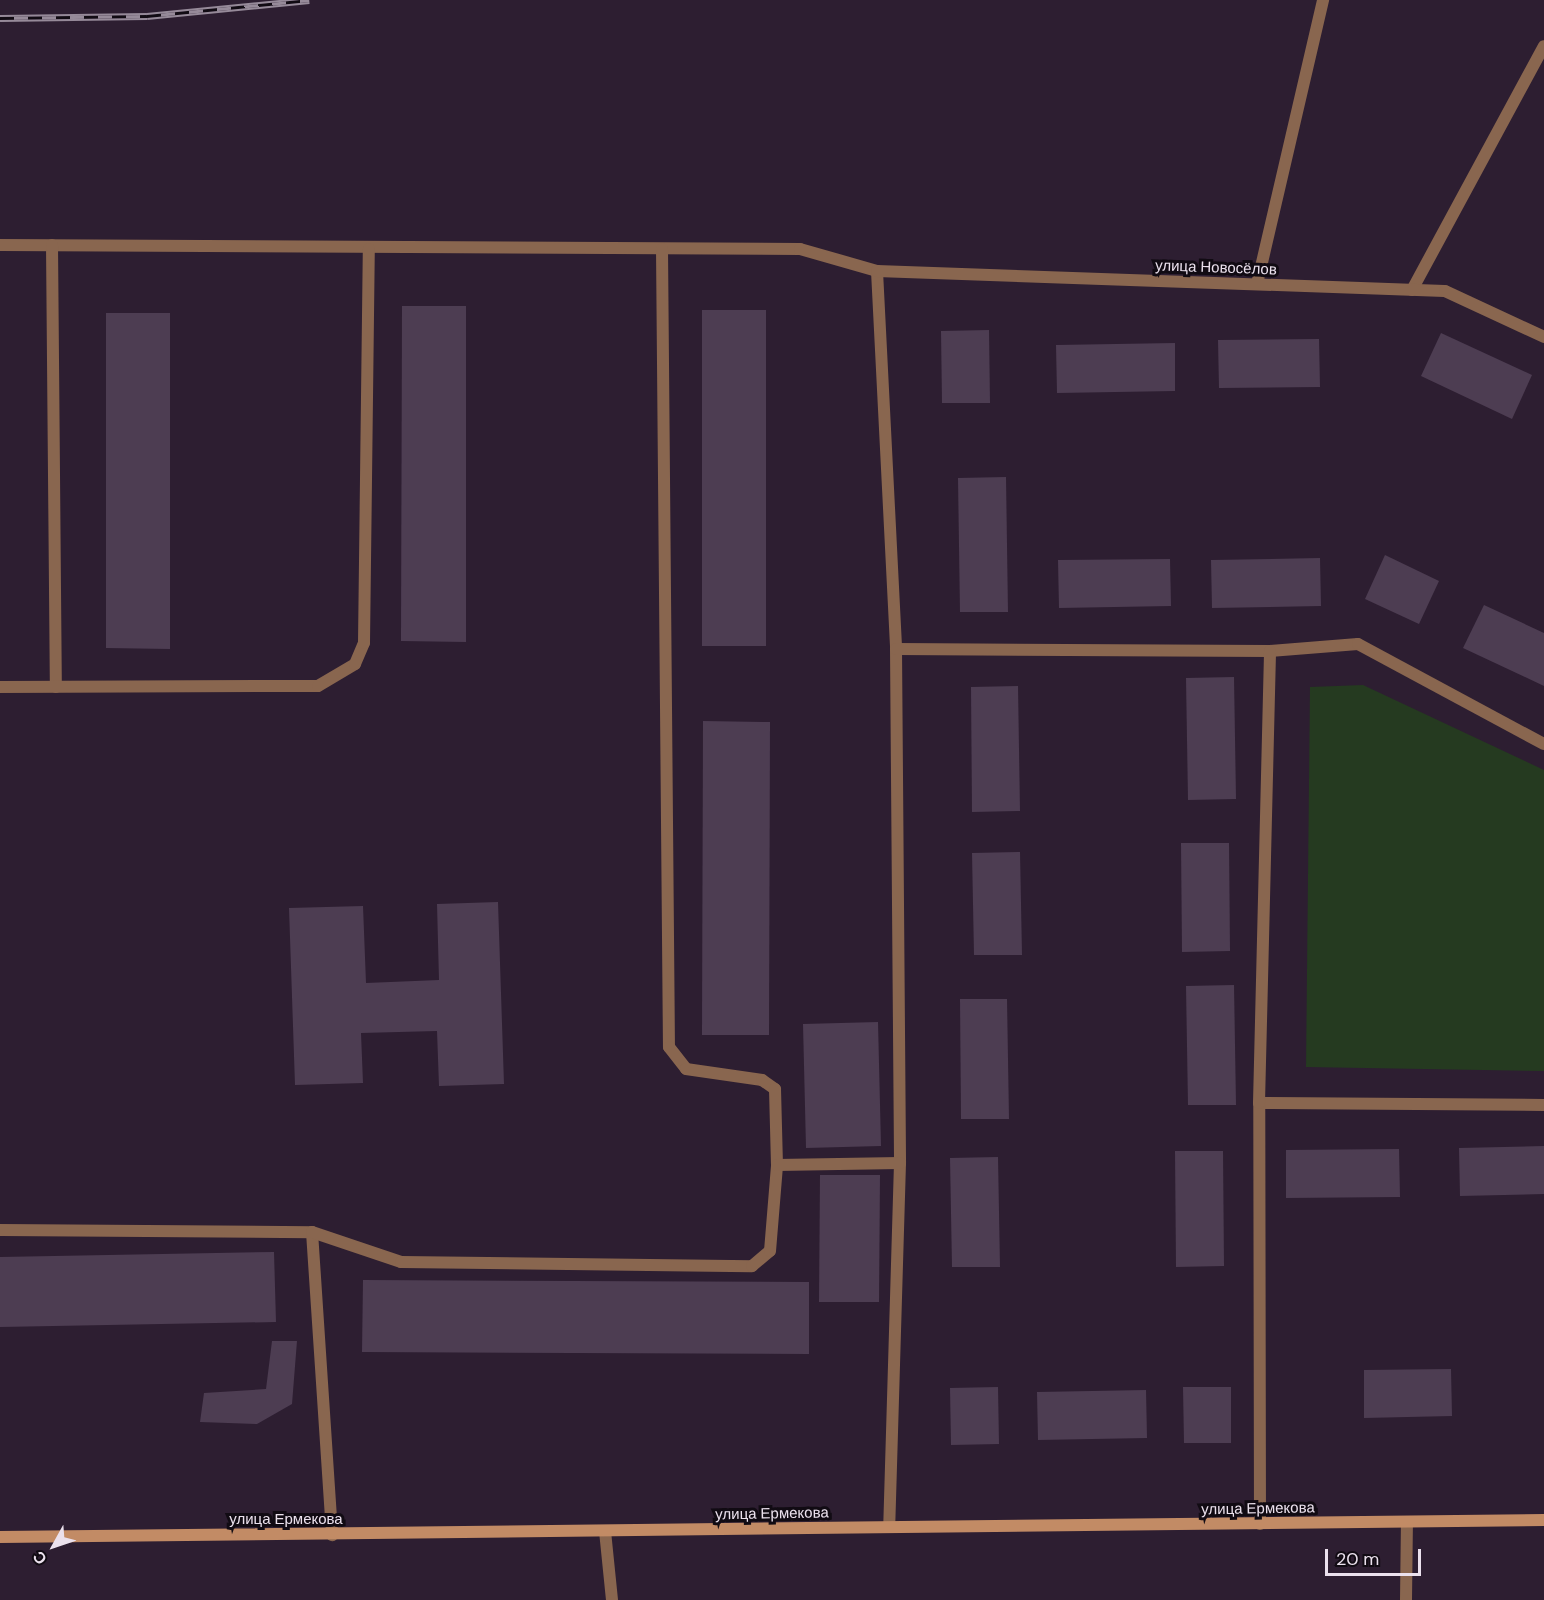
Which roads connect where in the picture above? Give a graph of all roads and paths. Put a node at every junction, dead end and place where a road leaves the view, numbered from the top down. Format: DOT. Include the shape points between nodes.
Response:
graph roads {
  1 [pos="1323,0"];
  2 [pos="1544,46"];
  3 [pos="0,245"];
  4 [pos="52,245"];
  5 [pos="369,249"];
  6 [pos="662,249"];
  7 [pos="877,271"];
  8 [pos="1257,284"];
  9 [pos="1412,290"];
  10 [pos="1544,337"];
  11 [pos="896,649"];
  12 [pos="1270,651"];
  13 [pos="0,687"];
  14 [pos="56,687"];
  15 [pos="1544,744"];
  16 [pos="1259,1103"];
  17 [pos="1544,1105"];
  18 [pos="900,1164"];
  19 [pos="777,1165"];
  20 [pos="0,1230"];
  21 [pos="312,1232"];
  22 [pos="1544,1520"];
  23 [pos="1407,1522"];
  24 [pos="1260,1524"];
  25 [pos="889,1527"];
  26 [pos="605,1531"];
  27 [pos="332,1535"];
  28 [pos="0,1537"];
  29 [pos="612,1600"];
  30 [pos="1406,1600"];
  1 -- 8 [label="street"];
  2 -- 9 [label="street"];
  3 -- 4 [label="street, улица Новосёлов"];
  4 -- 5 [label="street, улица Новосёлов"];
  4 -- 14 [label="street"];
  5 -- 6 [label="street, улица Новосёлов"];
  5 -- 14 [label="street" via="364,643 355,664 318,686"];
  6 -- 7 [label="street, улица Новосёлов" via="800,249"];
  6 -- 19 [label="street" via="669,1047 686,1069 762,1080 776,1089"];
  7 -- 8 [label="street, улица Новосёлов"];
  7 -- 11 [label="street"];
  8 -- 9 [label="street, улица Новосёлов"];
  9 -- 10 [label="street, улица Новосёлов" via="1445,291"];
  11 -- 12 [label="street"];
  11 -- 18 [label="street"];
  12 -- 15 [label="street" via="1358,644"];
  12 -- 16 [label="street"];
  13 -- 14 [label="street"];
  16 -- 17 [label="street"];
  16 -- 24 [label="street"];
  18 -- 19 [label="street"];
  18 -- 25 [label="street"];
  19 -- 21 [label="street" via="770,1251 752,1266 401,1262"];
  20 -- 21 [label="street"];
  21 -- 27 [label="street"];
  22 -- 23 [label="main road, улица Ермекова"];
  23 -- 24 [label="main road, улица Ермекова"];
  23 -- 30 [label="street"];
  24 -- 25 [label="main road, улица Ермекова"];
  25 -- 26 [label="main road, улица Ермекова"];
  26 -- 27 [label="main road, улица Ермекова"];
  26 -- 29 [label="street"];
  27 -- 28 [label="main road, улица Ермекова"];
}
